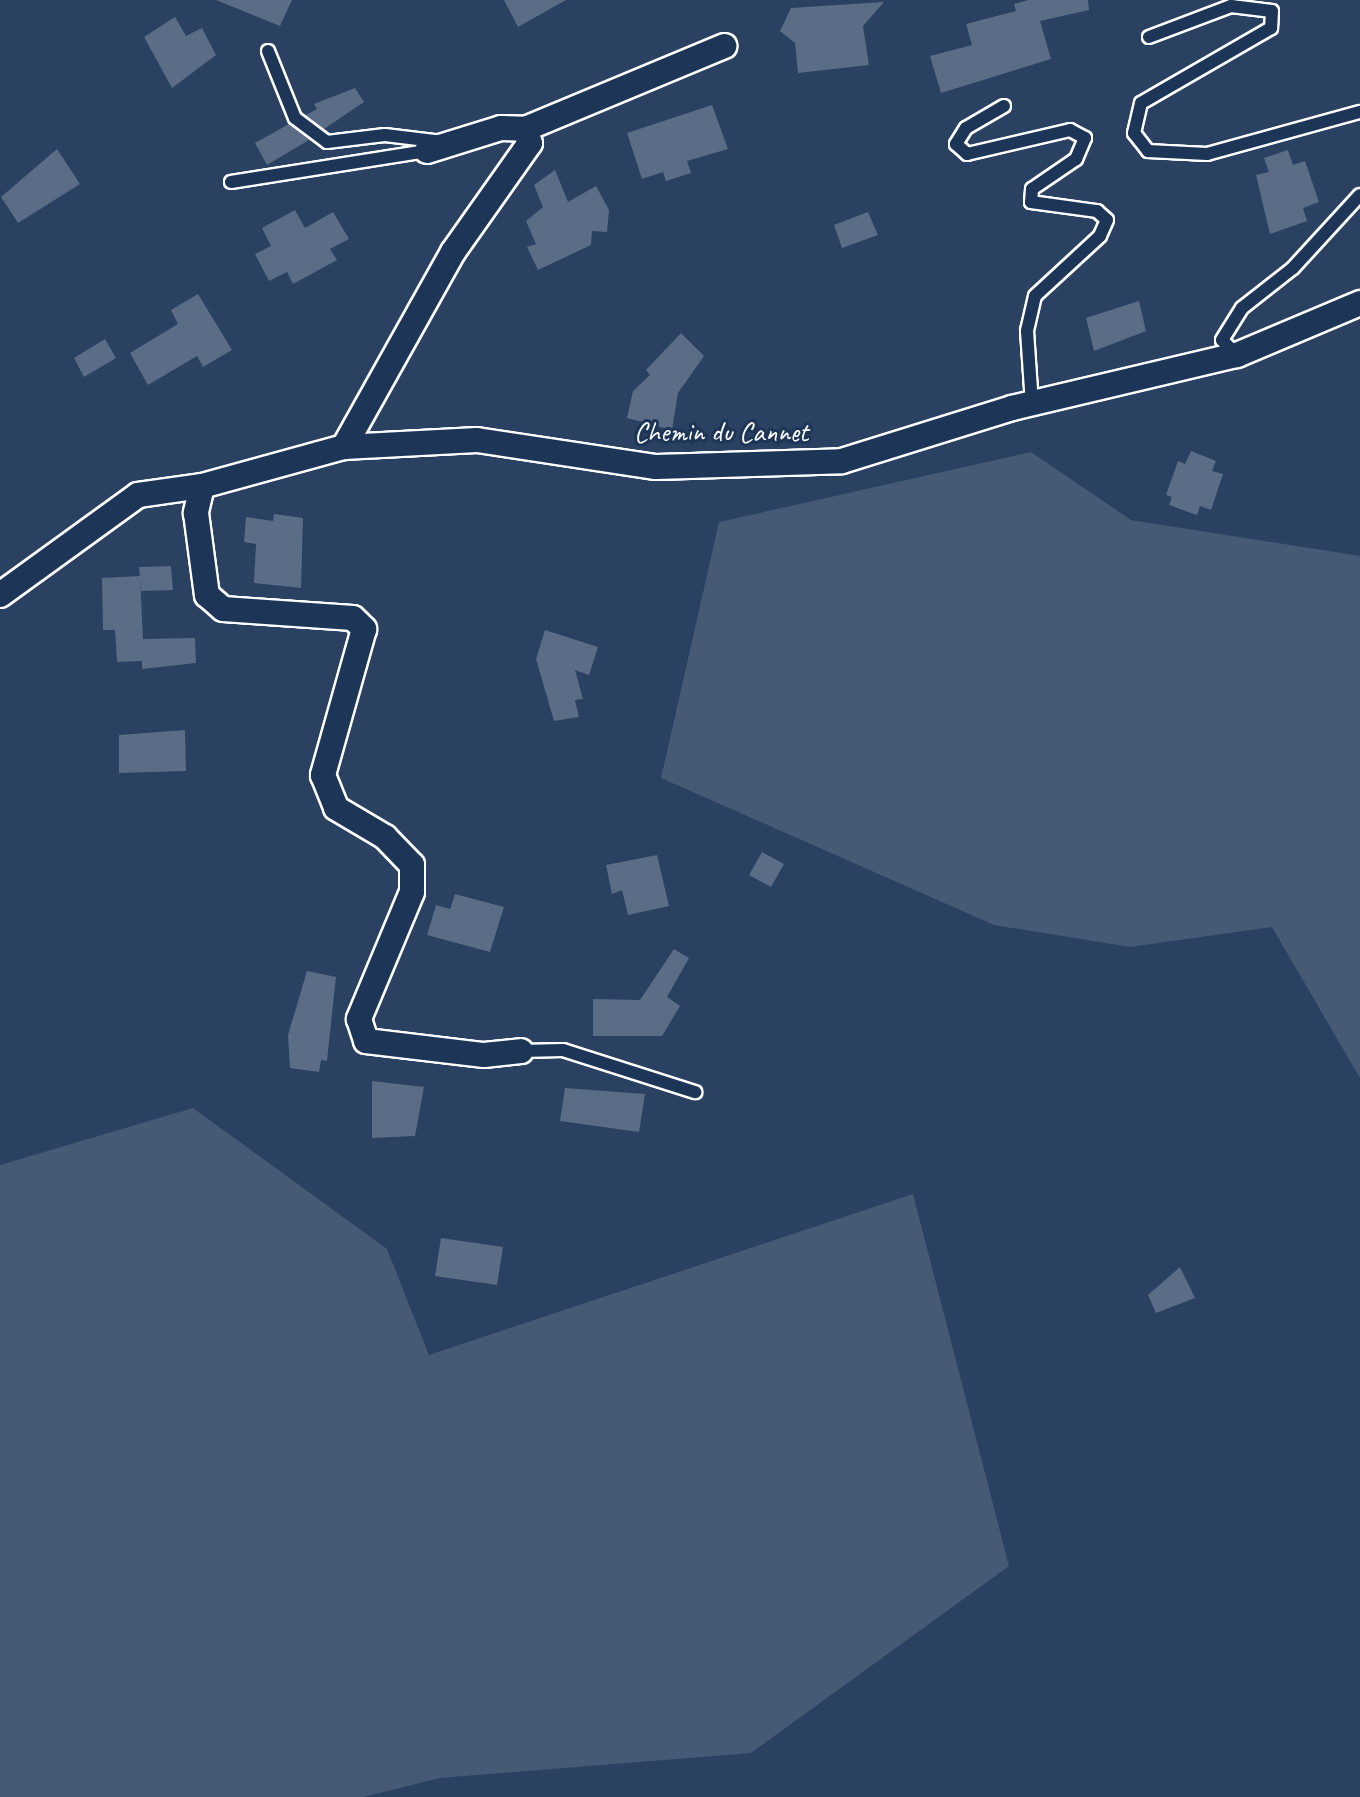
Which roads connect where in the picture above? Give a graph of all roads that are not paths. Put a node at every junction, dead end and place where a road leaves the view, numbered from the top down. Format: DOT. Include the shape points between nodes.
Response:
graph roads {
  1 [pos="1149,37"];
  2 [pos="724,46"];
  3 [pos="268,51"];
  4 [pos="1004,106"];
  5 [pos="1360,112"];
  6 [pos="525,129"];
  7 [pos="439,147"];
  8 [pos="231,182"];
  9 [pos="1360,195"];
  10 [pos="1360,303"];
  11 [pos="1237,355"];
  12 [pos="1032,404"];
  13 [pos="344,447"];
  14 [pos="202,486"];
  15 [pos="0,595"];
  16 [pos="521,1051"];
  17 [pos="695,1092"];
  1 -- 5 [label="lane" via="1231,6 1272,11 1271,28 1260,36 1141,103 1134,133 1148,151 1207,154"];
  2 -- 6 [label="street"];
  3 -- 7 [label="lane" via="295,118 327,142 418,135"];
  4 -- 12 [label="lane" via="966,128 956,144 967,154 1041,131 1070,130 1085,138 1076,159 1032,189 1031,202 1097,211 1107,220 1100,236 1035,296 1027,331"];
  6 -- 7 [label="street" via="501,128"];
  6 -- 13 [label="street" via="530,143 453,252"];
  7 -- 8 [label="lane"];
  9 -- 11 [label="lane" via="1293,268 1242,308 1222,340"];
  10 -- 11 [label="street, Chemin du Cannet"];
  11 -- 12 [label="street, Chemin du Cannet"];
  12 -- 13 [label="street, Chemin du Cannet" via="842,461 656,467 477,440"];
  13 -- 14 [label="street, Chemin du Cannet"];
  14 -- 15 [label="street, Chemin du Cannet" via="138,495"];
  14 -- 16 [label="street" via="196,513 207,595 223,609 353,618 364,629 323,775 336,808 385,837 412,865 412,892 359,1019 366,1041 484,1055"];
  16 -- 17 [label="lane" via="563,1050"];
}
